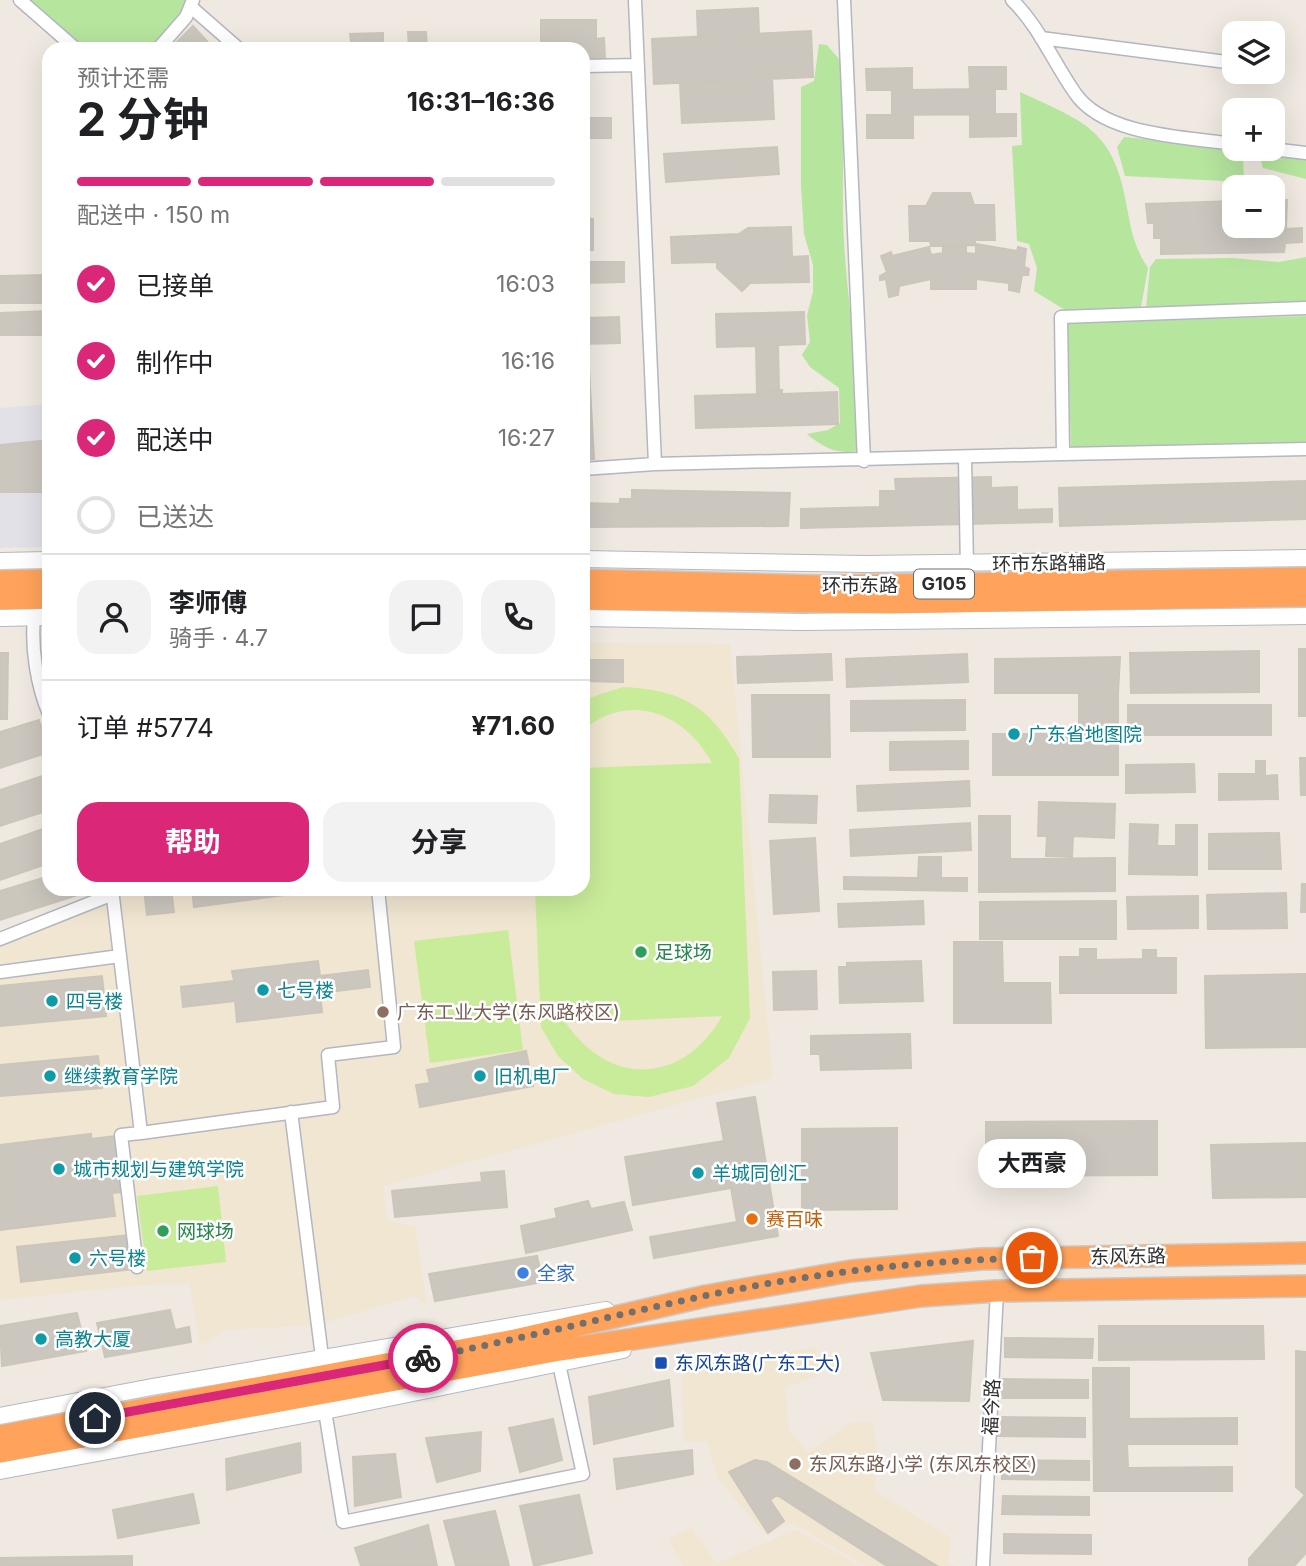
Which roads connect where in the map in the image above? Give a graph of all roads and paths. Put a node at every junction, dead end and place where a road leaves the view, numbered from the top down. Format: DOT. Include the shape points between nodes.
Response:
graph roads {
  1 [pos="20,0"];
  2 [pos="635,0"];
  3 [pos="844,0"];
  4 [pos="1012,0"];
  5 [pos="192,4"];
  6 [pos="1041,38"];
  7 [pos="68,42"];
  8 [pos="163,42"];
  9 [pos="232,42"];
  10 [pos="1222,61"];
  11 [pos="638,65"];
  12 [pos="590,66"];
  13 [pos="1222,142"];
  14 [pos="1285,151"];
  15 [pos="1306,153"];
  16 [pos="1306,308"];
  17 [pos="1306,449"];
  18 [pos="1063,454"];
  19 [pos="965,458"];
  20 [pos="864,461"];
  21 [pos="655,464"];
  22 [pos="590,469"];
  23 [pos="1306,558"];
  24 [pos="590,559"];
  25 [pos="42,560"];
  26 [pos="0,561"];
  27 [pos="967,574"];
  28 [pos="1306,578"];
  29 [pos="42,580"];
  30 [pos="590,580"];
  31 [pos="0,581"];
  32 [pos="1306,596"];
  33 [pos="42,598"];
  34 [pos="0,599"];
  35 [pos="590,599"];
  36 [pos="1306,616"];
  37 [pos="42,617"];
  38 [pos="0,618"];
  39 [pos="590,618"];
  40 [pos="42,694"];
  41 [pos="108,896"];
  42 [pos="113,896"];
  43 [pos="380,896"];
  44 [pos="0,939"];
  45 [pos="120,956"];
  46 [pos="0,972"];
  47 [pos="291,1112"];
  48 [pos="141,1133"];
  49 [pos="1306,1253"];
  50 [pos="137,1267"];
  51 [pos="1306,1286"];
  52 [pos="997,1291"];
  53 [pos="706,1296"];
  54 [pos="710,1330"];
  55 [pos="322,1357"];
  56 [pos="559,1364"];
  57 [pos="205,1406"];
  58 [pos="325,1412"];
  59 [pos="0,1416"];
  60 [pos="0,1436"];
  61 [pos="0,1452"];
  62 [pos="0,1471"];
  63 [pos="983,1566"];
  1 -- 7 [label="street"];
  2 -- 11 [label="street"];
  3 -- 20 [label="street"];
  4 -- 6 [label="street"];
  5 -- 8 [label="street"];
  5 -- 9 [label="street"];
  6 -- 10 [label="street"];
  6 -- 13 [label="street" via="1077,97 1108,122"];
  11 -- 12 [label="street"];
  11 -- 21 [label="street"];
  14 -- 15 [label="street"];
  16 -- 18 [label="street" via="1061,317"];
  17 -- 18 [label="street"];
  18 -- 19 [label="street"];
  19 -- 20 [label="street"];
  19 -- 27 [label="street"];
  20 -- 21 [label="street"];
  21 -- 22 [label="street"];
  23 -- 27 [label="main road, 环市东路辅路"];
  24 -- 27 [label="main road, 环市东路辅路"];
  25 -- 26 [label="main road"];
  27 -- 28 [label="highway, 环市东路 / G105"];
  27 -- 30 [label="highway, 环市东路 / G105" via="768,586"];
  29 -- 31 [label="highway"];
  32 -- 35 [label="highway, 环市东路 / G105" via="904,603"];
  33 -- 34 [label="highway"];
  36 -- 39 [label="main road" via="801,622"];
  37 -- 38 [label="main road"];
  37 -- 40 [label="street" via="32,637"];
  41 -- 44 [label="street"];
  42 -- 45 [label="street"];
  43 -- 47 [label="street" via="394,1047 328,1055 333,1107"];
  45 -- 46 [label="street"];
  45 -- 48 [label="street"];
  47 -- 48 [label="street"];
  47 -- 55 [label="street"];
  48 -- 50 [label="street" via="121,1135"];
  49 -- 53 [label="highway, 东风东路" via="939,1261"];
  51 -- 52 [label="highway, 东风东路"];
  52 -- 54 [label="highway, 东风东路" via="885,1300"];
  52 -- 63 [label="street, 福今路"];
  53 -- 55 [label="main road"];
  53 -- 57 [label="highway, 东风东路"];
  54 -- 56 [label="main road"];
  54 -- 57 [label="highway, 东风东路"];
  55 -- 59 [label="main road"];
  56 -- 58 [label="main road"];
  56 -- 58 [label="street" via="583,1474 343,1522"];
  57 -- 60 [label="highway, 东风东路"];
  57 -- 61 [label="highway, 东风东路"];
  58 -- 62 [label="main road"];
}
